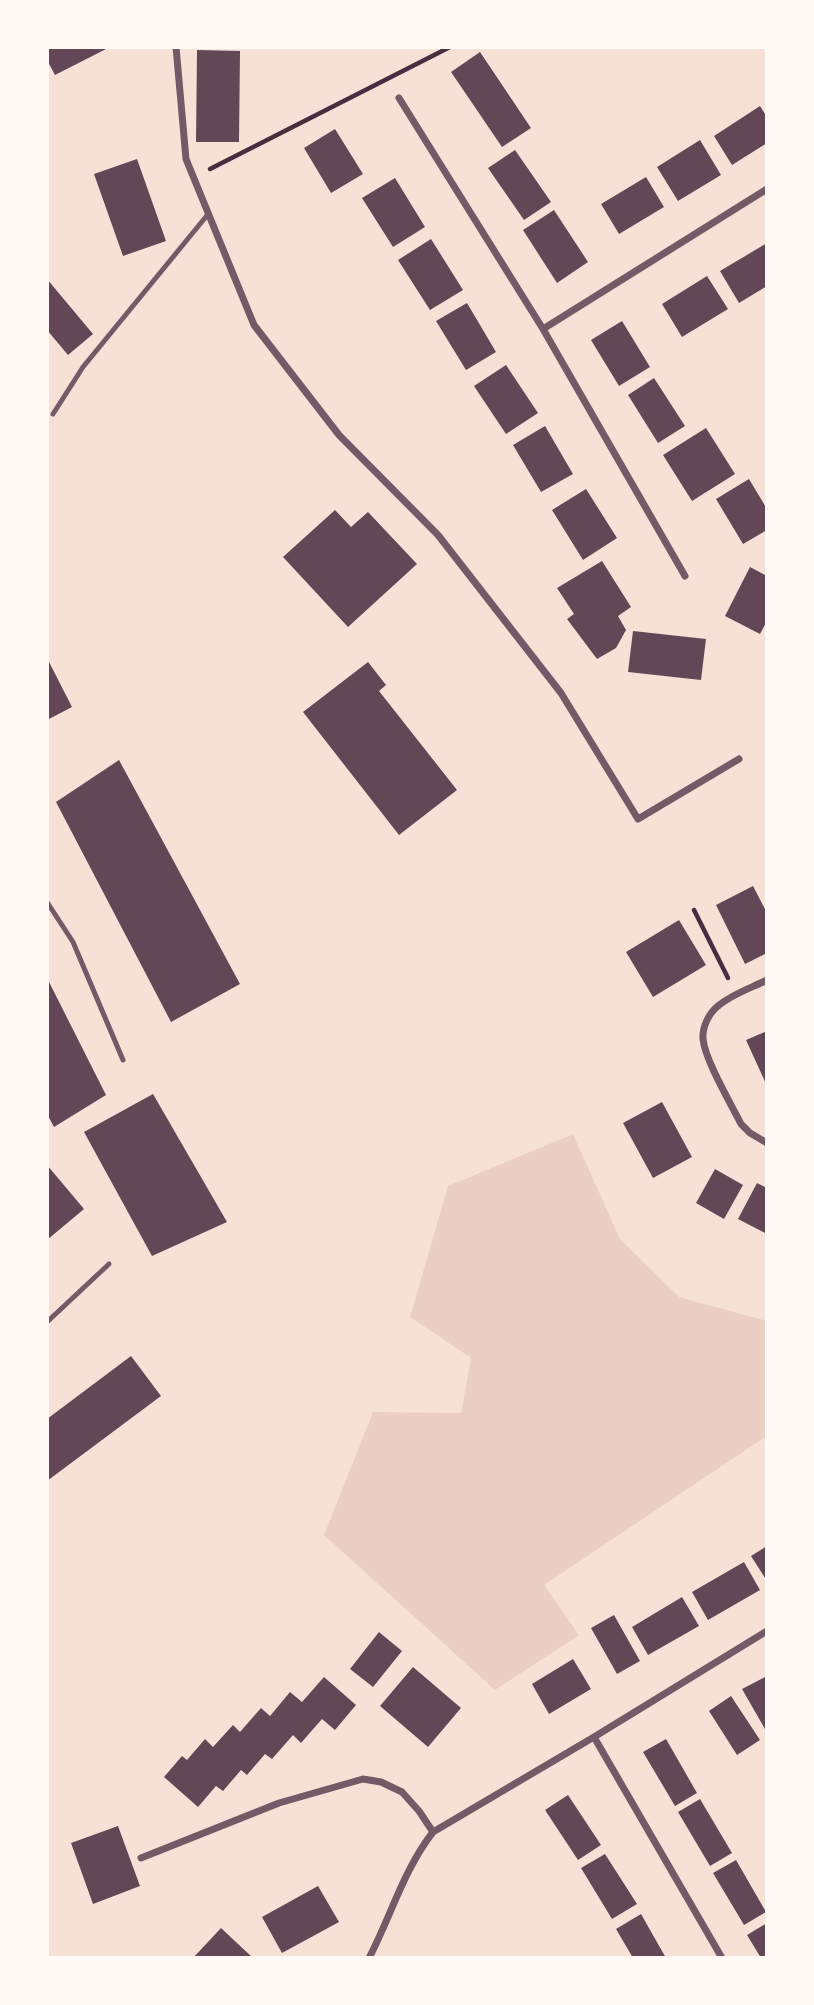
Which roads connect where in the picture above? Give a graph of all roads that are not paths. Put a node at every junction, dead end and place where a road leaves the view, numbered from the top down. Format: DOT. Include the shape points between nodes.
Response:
graph roads {
  1 [pos="176,47"];
  2 [pos="399,98"];
  3 [pos="767,189"];
  4 [pos="209,213"];
  5 [pos="543,329"];
  6 [pos="52,414"];
  7 [pos="685,576"];
  8 [pos="739,759"];
  9 [pos="47,902"];
  10 [pos="767,980"];
  11 [pos="124,1060"];
  12 [pos="767,1143"];
  13 [pos="109,1264"];
  14 [pos="47,1322"];
  15 [pos="767,1631"];
  16 [pos="594,1737"];
  17 [pos="433,1832"];
  18 [pos="141,1858"];
  19 [pos="369,1958"];
  20 [pos="722,1958"];
  1 -- 4 [label="street" via="186,159"];
  2 -- 5 [label="street"];
  3 -- 5 [label="street"];
  4 -- 6 [label="lane" via="83,367"];
  4 -- 8 [label="street" via="254,325 339,435 438,535 561,693 638,819"];
  5 -- 7 [label="street"];
  9 -- 11 [label="lane" via="73,942"];
  10 -- 12 [label="street" via="717,1006 707,1018 702,1036 741,1124"];
  13 -- 14 [label="lane"];
  15 -- 16 [label="street"];
  16 -- 17 [label="street"];
  16 -- 20 [label="street"];
  17 -- 18 [label="street" via="402,1792 363,1779 279,1803"];
  17 -- 19 [label="street" via="403,1882"];
}
